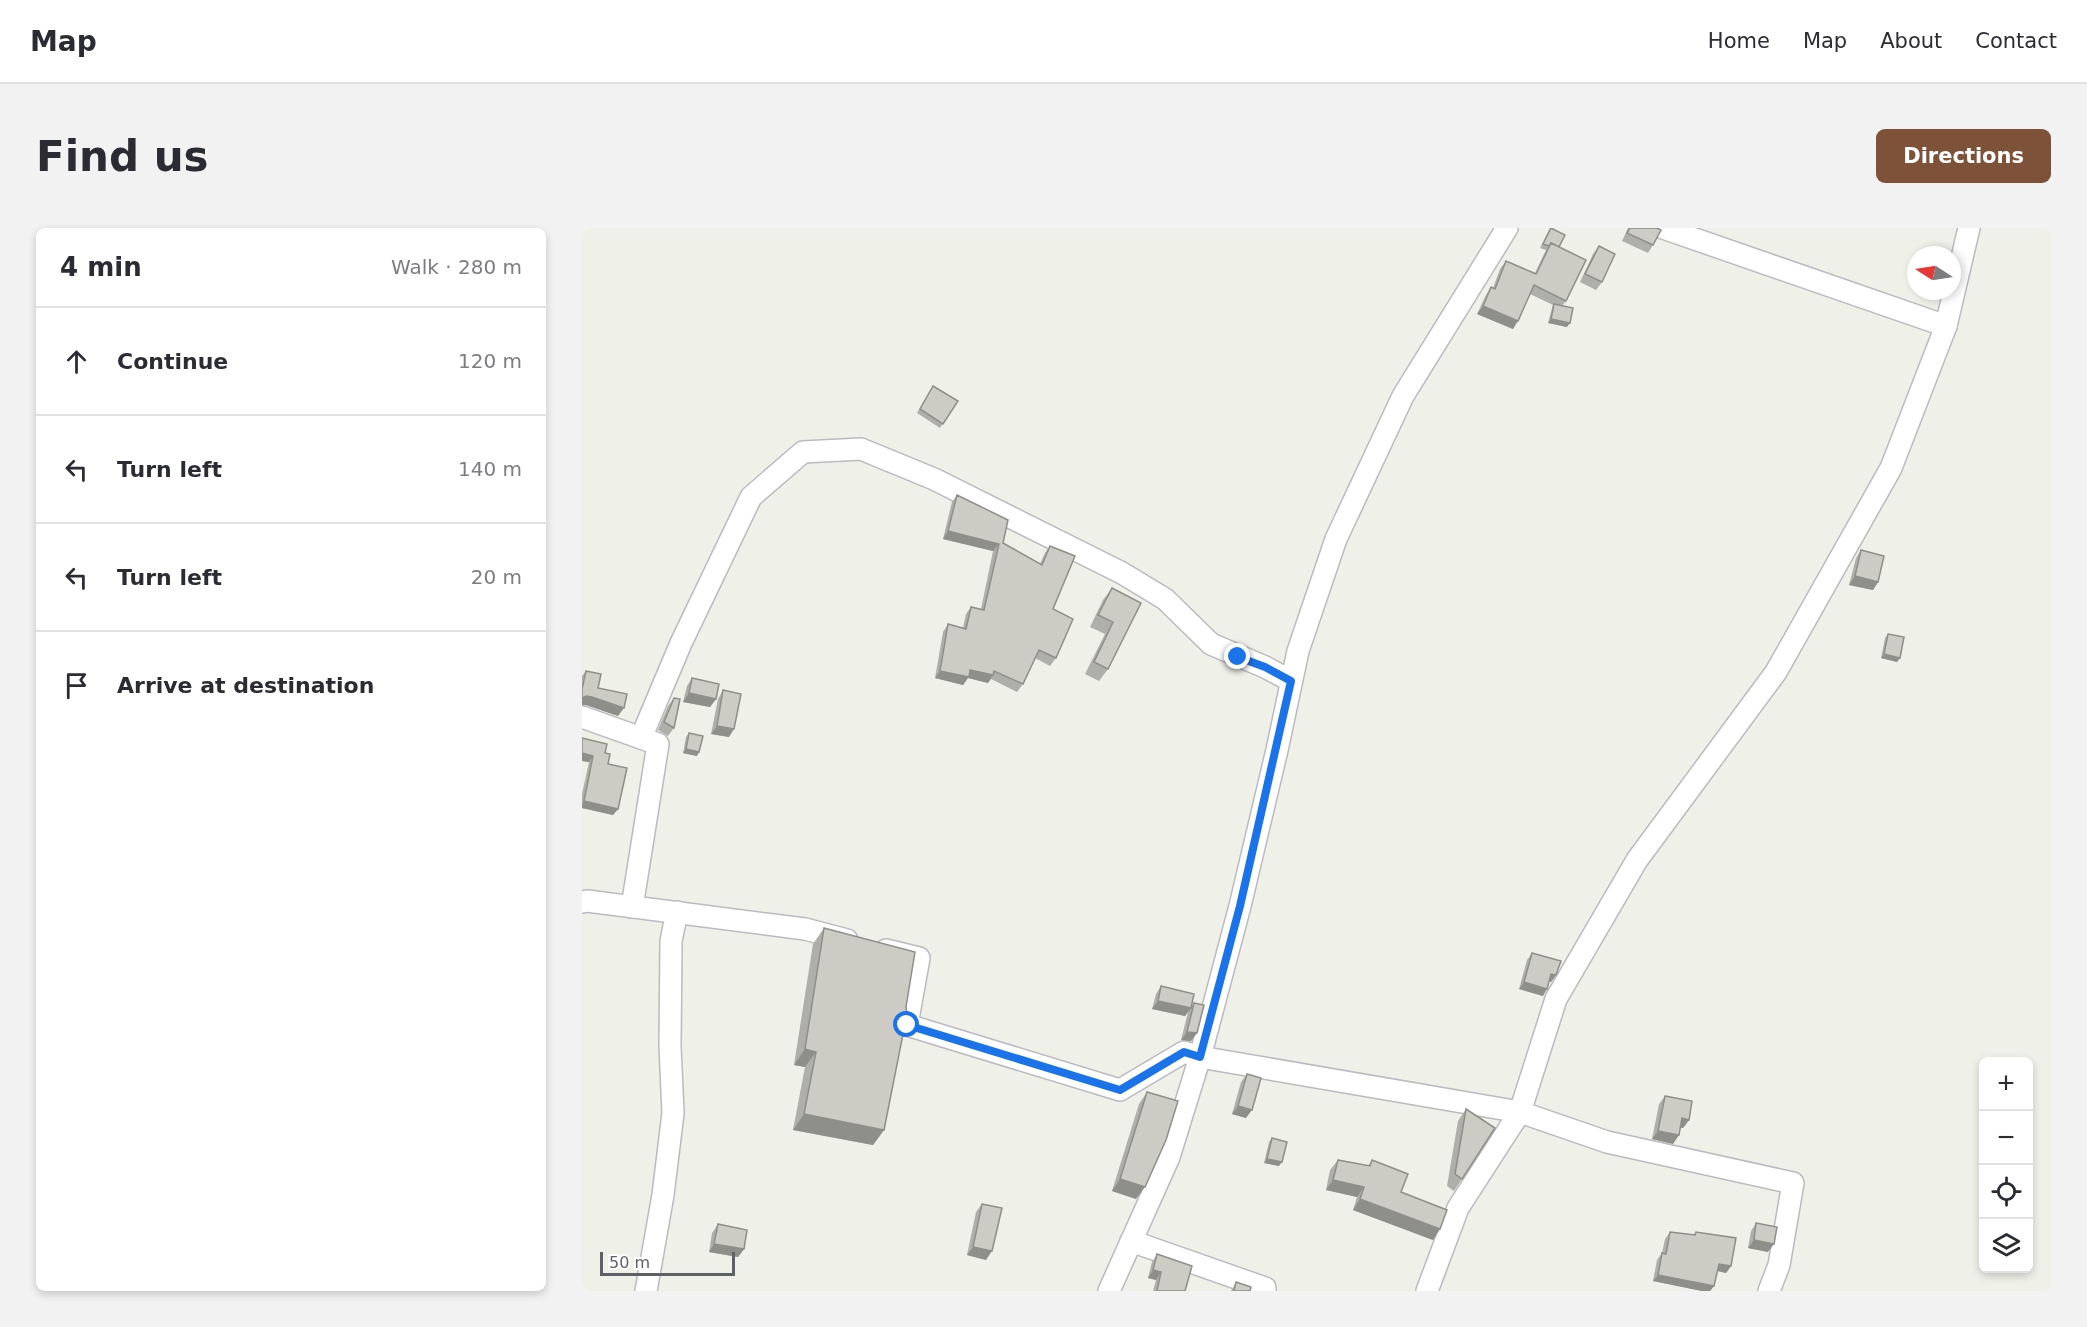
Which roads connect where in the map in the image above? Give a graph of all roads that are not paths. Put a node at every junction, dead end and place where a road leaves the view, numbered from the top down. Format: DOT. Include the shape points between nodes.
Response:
graph roads {
  1 [pos="1507,228"];
  2 [pos="1663,228"];
  3 [pos="1968,228"];
  4 [pos="1946,326"];
  5 [pos="1291,681"];
  6 [pos="582,717"];
  7 [pos="641,738"];
  8 [pos="582,902"];
  9 [pos="632,907"];
  10 [pos="677,912"];
  11 [pos="1200,1057"];
  12 [pos="1520,1112"];
  13 [pos="1131,1241"];
  14 [pos="646,1291"];
  15 [pos="1109,1291"];
  16 [pos="1265,1291"];
  17 [pos="1427,1291"];
  18 [pos="1769,1291"];
  1 -- 5 [label="street" via="1403,396 1336,539"];
  2 -- 4 [label="street"];
  3 -- 4 [label="street"];
  4 -- 12 [label="street" via="1891,468 1776,672 1636,860 1556,999"];
  5 -- 7 [label="street" via="1211,644 1165,599 1122,573 934,479 861,449 803,452 751,497 681,643"];
  5 -- 11 [label="street" via="1240,906"];
  6 -- 7 [label="street"];
  7 -- 9 [label="street" via="658,744"];
  8 -- 9 [label="street"];
  9 -- 10 [label="street"];
  10 -- 11 [label="street" via="805,929 919,958 907,1025 1120,1090 1184,1052"];
  10 -- 14 [label="street" via="671,941 673,1113"];
  11 -- 12 [label="street"];
  11 -- 13 [label="street" via="1169,1157"];
  12 -- 17 [label="street" via="1458,1208"];
  12 -- 18 [label="street" via="1607,1142 1793,1183 1779,1265"];
  13 -- 15 [label="street"];
  13 -- 16 [label="street"];
}
